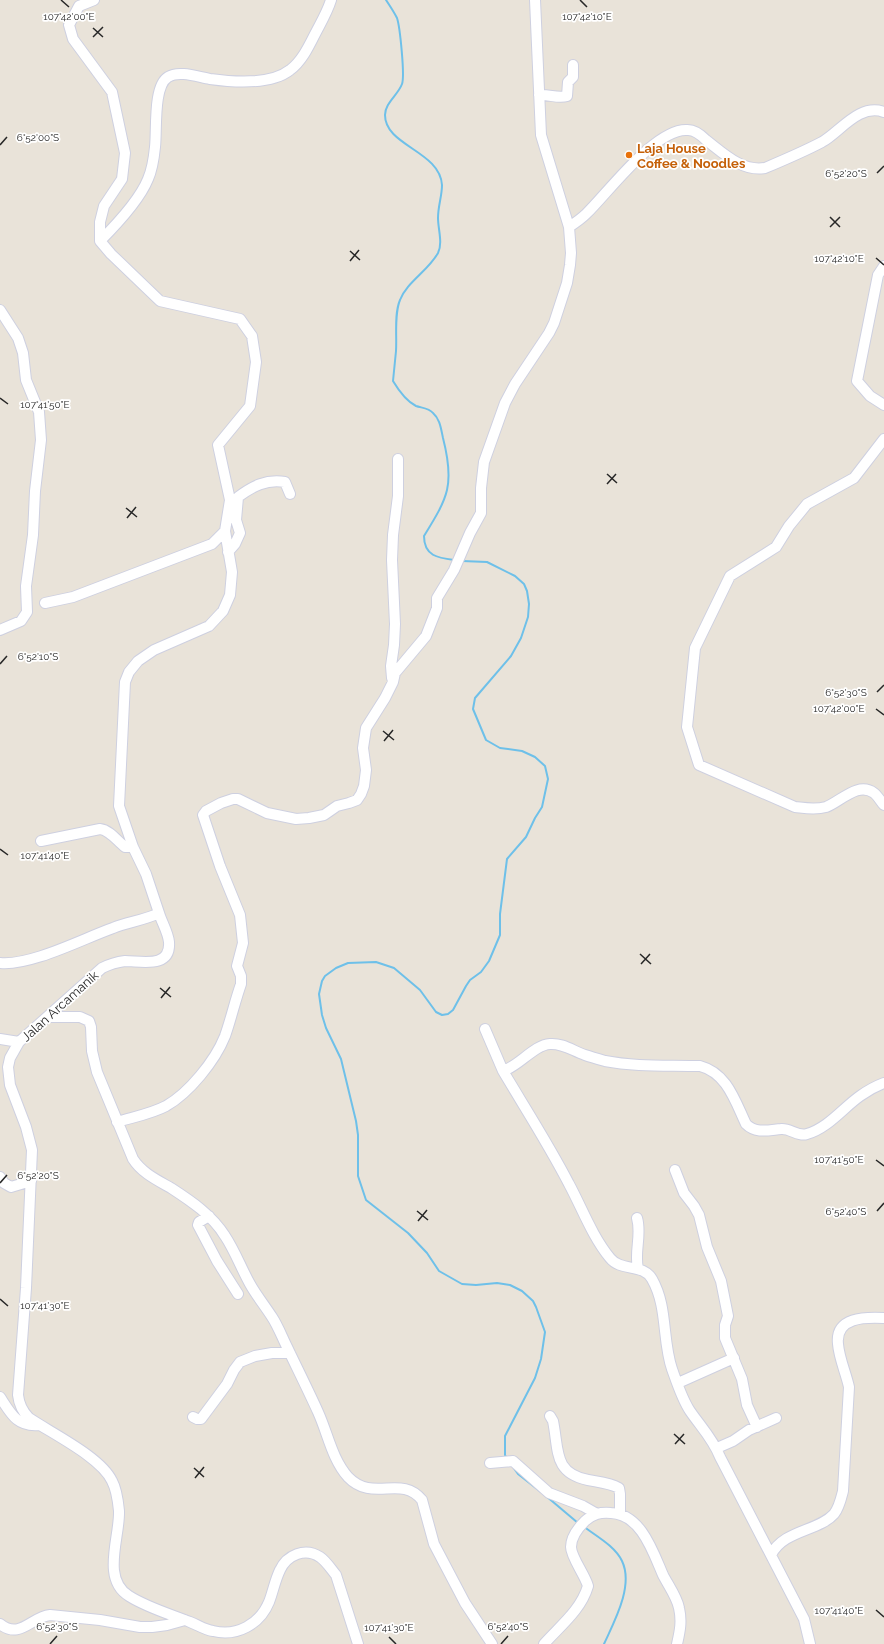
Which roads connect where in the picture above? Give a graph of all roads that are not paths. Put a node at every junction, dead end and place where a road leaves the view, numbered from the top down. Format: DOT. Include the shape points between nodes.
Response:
graph roads {
  1 [pos="94,0"];
  2 [pos="330,0"];
  3 [pos="535,0"];
  4 [pos="573,64"];
  5 [pos="539,95"];
  6 [pos="884,112"];
  7 [pos="569,227"];
  8 [pos="100,241"];
  9 [pos="884,266"];
  10 [pos="0,310"];
  11 [pos="884,405"];
  12 [pos="884,439"];
  13 [pos="398,459"];
  14 [pos="290,494"];
  15 [pos="225,531"];
  16 [pos="228,552"];
  17 [pos="45,603"];
  18 [pos="0,630"];
  19 [pos="393,682"];
  20 [pos="884,805"];
  21 [pos="41,841"];
  22 [pos="133,847"];
  23 [pos="159,913"];
  24 [pos="0,963"];
  25 [pos="48,1017"];
  26 [pos="485,1029"];
  27 [pos="0,1039"];
  28 [pos="19,1042"];
  29 [pos="503,1071"];
  30 [pos="884,1082"];
  31 [pos="117,1122"];
  32 [pos="675,1170"];
  33 [pos="0,1177"];
  34 [pos="31,1181"];
  35 [pos="209,1216"];
  36 [pos="637,1218"];
  37 [pos="638,1269"];
  38 [pos="238,1294"];
  39 [pos="884,1318"];
  40 [pos="290,1353"];
  41 [pos="734,1358"];
  42 [pos="678,1383"];
  43 [pos="0,1397"];
  44 [pos="550,1416"];
  45 [pos="193,1417"];
  46 [pos="776,1418"];
  47 [pos="39,1425"];
  48 [pos="757,1427"];
  49 [pos="717,1448"];
  50 [pos="490,1463"];
  51 [pos="597,1514"];
  52 [pos="620,1514"];
  53 [pos="771,1555"];
  54 [pos="185,1620"];
  55 [pos="0,1624"];
  56 [pos="358,1644"];
  57 [pos="492,1644"];
  58 [pos="544,1644"];
  59 [pos="677,1644"];
  60 [pos="810,1644"];
  1 -- 8 [label="street" via="79,6 70,25 73,39 112,92 125,153 122,179 104,206 100,222"];
  2 -- 8 [label="street" via="326,14 298,62 282,75 244,81 187,75 173,75 166,79 160,88 158,98 155,147 149,178 143,190 115,226"];
  3 -- 5 [label="street"];
  4 -- 5 [label="street" via="573,76 568,82 567,96"];
  5 -- 7 [label="street" via="542,135"];
  6 -- 7 [label="street" via="872,111 858,116 845,123 826,140 758,169 743,166 696,132 686,129 674,132 641,156 587,213"];
  7 -- 19 [label="street" via="570,266 559,310 549,333 505,403 484,462 481,513 454,570 437,598 438,608 426,636 397,670"];
  8 -- 15 [label="street, Jalan Arcamanik" via="160,301 240,319 252,336 256,362 250,406 218,445 230,500"];
  9 -- 11 [label="street" via="878,276 857,381 870,396"];
  10 -- 18 [label="street" via="18,338 23,353 26,380 39,412 41,440 26,586 27,612 21,621"];
  12 -- 20 [label="street" via="854,478 807,504 776,547 730,576 695,648 687,726 699,765 795,807 826,807 864,789 874,793"];
  13 -- 19 [label="street" via="398,496 392,560 395,624 391,666"];
  14 -- 16 [label="street" via="285,482 268,481 252,487 238,497 236,520 240,533"];
  15 -- 16 [label="street, Jalan Arcamanik"];
  15 -- 17 [label="street" via="212,544 73,597"];
  16 -- 22 [label="street, Jalan Arcamanik" via="232,572 230,595 223,611 209,626 154,650 138,661 129,672 126,682 119,806"];
  19 -- 31 [label="street" via="366,728 363,748 366,770 364,786 356,800 337,806 324,815 309,818 296,819 267,813 238,799 220,803 203,815 240,915 243,938 237,966 241,984 221,1044 196,1080 167,1106"];
  21 -- 22 [label="street" via="100,829 112,835 125,848"];
  22 -- 23 [label="street, Jalan Arcamanik" via="146,874"];
  23 -- 24 [label="street" via="27,960"];
  23 -- 25 [label="street, Jalan Arcamanik" via="169,944 162,958 153,963 117,962 102,968"];
  25 -- 28 [label="street, Jalan Arcamanik"];
  25 -- 31 [label="street" via="80,1017 89,1021 97,1072"];
  26 -- 29 [label="street"];
  27 -- 28 [label="street"];
  28 -- 34 [label="street, Jalan Arcamanik" via="10,1058 8,1075 30,1139"];
  29 -- 30 [label="street" via="549,1044 558,1044 605,1061 633,1065 700,1066 717,1073 725,1081 750,1128 765,1131 783,1128 802,1135 817,1130 860,1096"];
  29 -- 37 [label="street" via="610,1258 619,1266"];
  31 -- 35 [label="street" via="133,1159 140,1168"];
  32 -- 41 [label="street" via="684,1193 699,1215 707,1248 721,1281 728,1316 724,1331"];
  33 -- 34 [label="street" via="11,1187"];
  34 -- 47 [label="street, Jalan Arcamanik" via="18,1395 25,1414"];
  35 -- 38 [label="street" via="198,1225"];
  35 -- 40 [label="street" via="226,1237"];
  36 -- 37 [label="street" via="640,1228 636,1254"];
  37 -- 42 [label="street" via="651,1276 658,1291 664,1316 668,1355"];
  39 -- 53 [label="street" via="868,1317 854,1320 840,1329 838,1337 849,1387 843,1491 839,1507 833,1516 777,1545"];
  40 -- 45 [label="street" via="255,1356 240,1362 201,1419"];
  40 -- 57 [label="street" via="319,1414 339,1466 350,1479 370,1489 387,1490 402,1487 418,1494 434,1544 465,1603"];
  41 -- 42 [label="street"];
  41 -- 48 [label="street" via="742,1378 747,1406"];
  42 -- 49 [label="street" via="688,1407"];
  43 -- 47 [label="street" via="20,1423 29,1426"];
  44 -- 52 [label="street" via="561,1465 572,1475 619,1488"];
  46 -- 48 [label="street"];
  47 -- 54 [label="street, Jalan Arcamanik" via="94,1460 112,1480 119,1511 114,1575 121,1589 141,1603"];
  48 -- 49 [label="street"];
  49 -- 53 [label="street"];
  50 -- 51 [label="street" via="513,1461 549,1493"];
  51 -- 52 [label="street"];
  51 -- 58 [label="street" via="591,1516 577,1530 572,1540 573,1555 588,1586 585,1596 579,1607"];
  52 -- 59 [label="street" via="640,1530 679,1606 682,1622"];
  53 -- 60 [label="street" via="804,1619"];
  54 -- 55 [label="street" via="167,1626 140,1627 50,1615 15,1630"];
  54 -- 56 [label="street, Jalan Arcamanik" via="223,1633 251,1626 269,1603 280,1569 288,1558 308,1552 319,1556 336,1575"];
}
